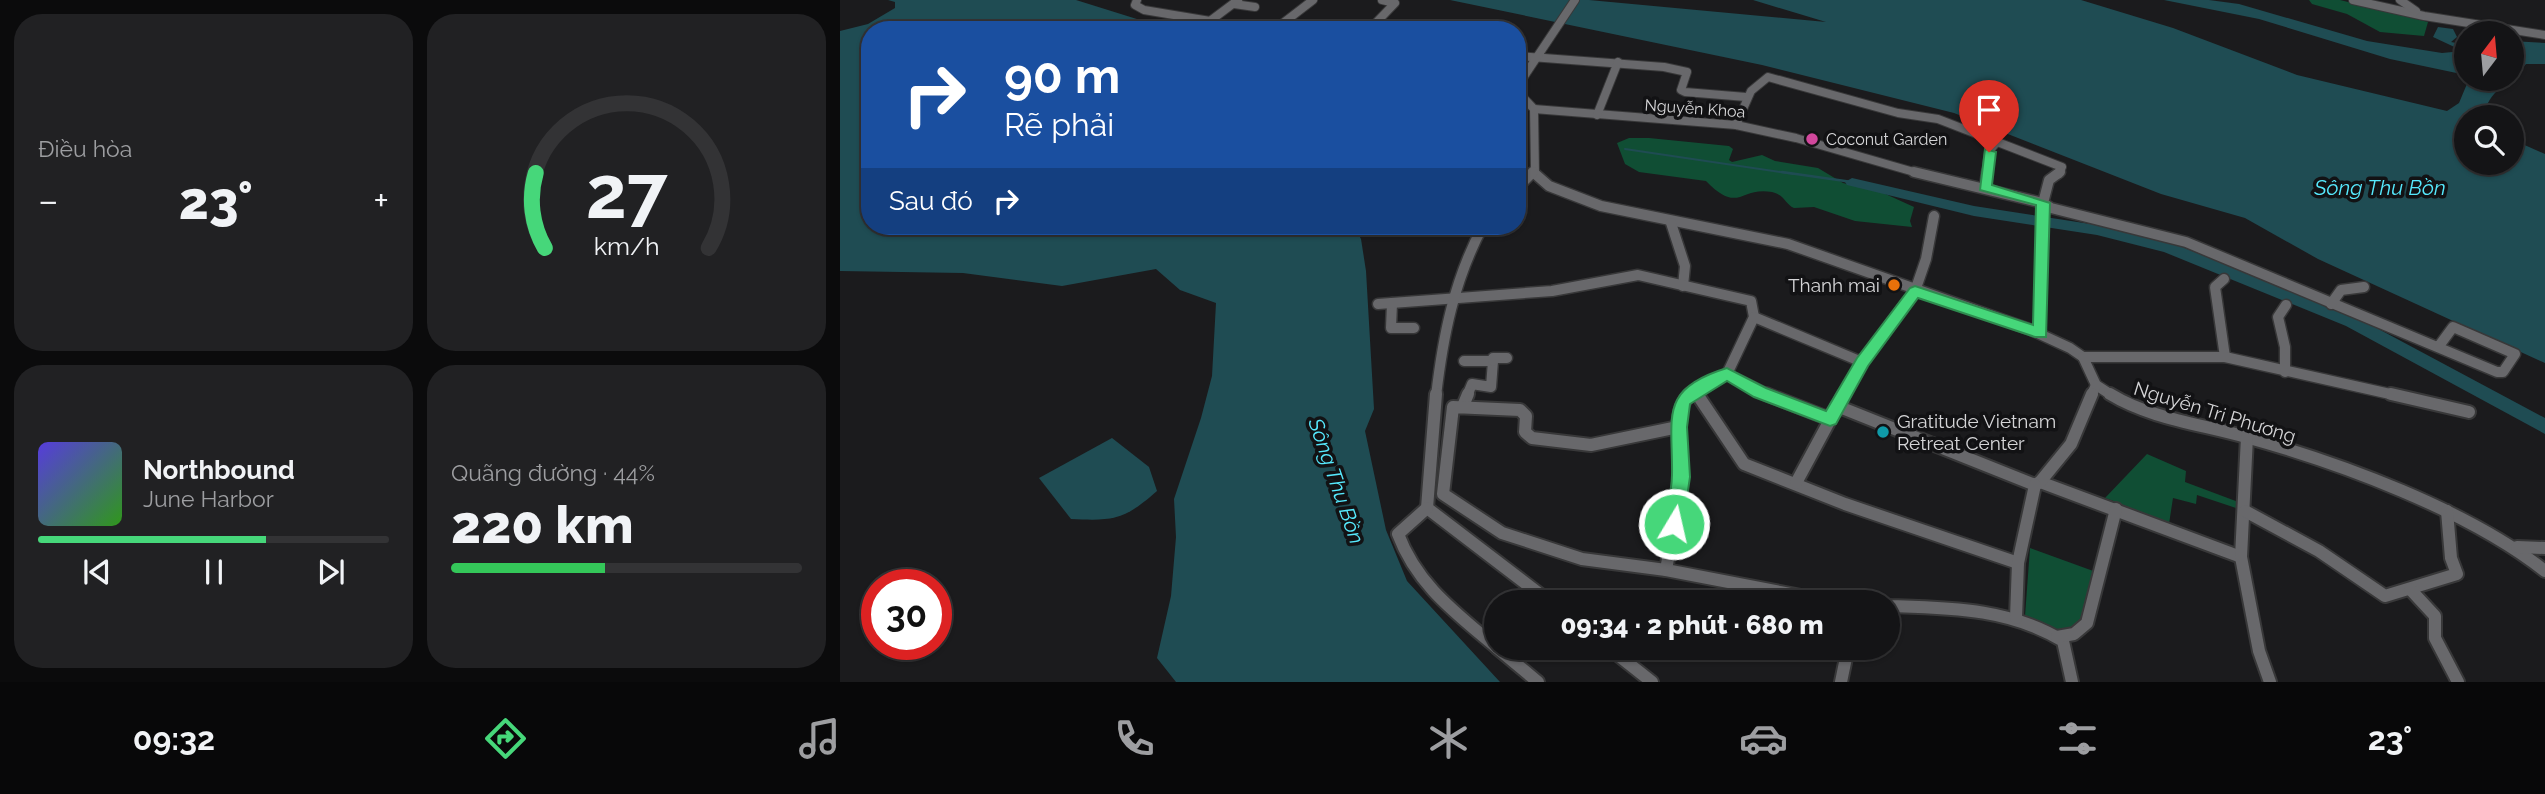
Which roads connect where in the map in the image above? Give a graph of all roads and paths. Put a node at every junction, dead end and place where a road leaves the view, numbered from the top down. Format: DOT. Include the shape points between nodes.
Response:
graph roads {
  1 [pos="1137,0"];
  2 [pos="1313,0"];
  3 [pos="1382,0"];
  4 [pos="1575,0"];
  5 [pos="2353,0"];
  6 [pos="2400,0"];
  7 [pos="1236,2"];
  8 [pos="1255,7"];
  9 [pos="2424,16"];
  10 [pos="1210,20"];
  11 [pos="1286,21"];
  12 [pos="1378,21"];
  13 [pos="2545,35"];
  14 [pos="1526,57"];
  15 [pos="1534,58"];
  16 [pos="1618,62"];
  17 [pos="1526,74"];
  18 [pos="1746,97"];
  19 [pos="1526,100"];
  20 [pos="1534,109"];
  21 [pos="1597,115"];
  22 [pos="1736,125"];
  23 [pos="1997,142"];
  24 [pos="1526,172"];
  25 [pos="1533,172"];
  26 [pos="1526,179"];
  27 [pos="1985,187"];
  28 [pos="2042,208"];
  29 [pos="1934,216"];
  30 [pos="1671,222"];
  31 [pos="1477,235"];
  32 [pos="2224,279"];
  33 [pos="1684,286"];
  34 [pos="2364,288"];
  35 [pos="1915,291"];
  36 [pos="1452,300"];
  37 [pos="1392,303"];
  38 [pos="1378,304"];
  39 [pos="2331,304"];
  40 [pos="2286,305"];
  41 [pos="1754,317"];
  42 [pos="1414,328"];
  43 [pos="2040,333"];
  44 [pos="2439,346"];
  45 [pos="2083,357"];
  46 [pos="2225,357"];
  47 [pos="1507,358"];
  48 [pos="1464,361"];
  49 [pos="1493,361"];
  50 [pos="1862,362"];
  51 [pos="2285,372"];
  52 [pos="2338,372"];
  53 [pos="1727,374"];
  54 [pos="2336,384"];
  55 [pos="2096,385"];
  56 [pos="1695,391"];
  57 [pos="1463,406"];
  58 [pos="1837,406"];
  59 [pos="2469,412"];
  60 [pos="1830,419"];
  61 [pos="1678,427"];
  62 [pos="2248,437"];
  63 [pos="2038,483"];
  64 [pos="1796,484"];
  65 [pos="1427,508"];
  66 [pos="2116,509"];
  67 [pos="2245,511"];
  68 [pos="2447,511"];
  69 [pos="2517,547"];
  70 [pos="2545,548"];
  71 [pos="2241,557"];
  72 [pos="2018,563"];
  73 [pos="1666,570"];
  74 [pos="2545,571"];
  75 [pos="2410,589"];
  76 [pos="1534,590"];
  77 [pos="1770,590"];
  78 [pos="1900,607"];
  79 [pos="2016,618"];
  80 [pos="1484,636"];
  81 [pos="2057,636"];
  82 [pos="1512,660"];
  83 [pos="1625,660"];
  84 [pos="1846,660"];
  85 [pos="1538,682"];
  86 [pos="1653,682"];
  87 [pos="1840,682"];
  88 [pos="2072,682"];
  89 [pos="2270,682"];
  90 [pos="2458,682"];
  1 -- 10 [label="street" via="1135,5 1144,10"];
  2 -- 11 [label="street"];
  3 -- 12 [label="street" via="1395,3"];
  4 -- 15 [label="street"];
  5 -- 9 [label="street"];
  6 -- 9 [label="street"];
  7 -- 8 [label="street"];
  7 -- 10 [label="street"];
  9 -- 13 [label="street"];
  14 -- 15 [label="street"];
  15 -- 16 [label="street"];
  15 -- 17 [label="street"];
  16 -- 18 [label="street" via="1685,71 1688,75 1681,90 1685,92"];
  16 -- 21 [label="street"];
  18 -- 22 [label="street"];
  18 -- 23 [label="street" via="1764,78 1783,79 1898,113 1938,119"];
  19 -- 20 [label="street"];
  20 -- 21 [label="street, Nguyễn Khoa"];
  20 -- 25 [label="street"];
  21 -- 22 [label="street, Nguyễn Khoa"];
  22 -- 27 [label="street, Nguyễn Khoa" via="1950,183"];
  23 -- 27 [label="street" via="1988,158"];
  23 -- 28 [label="street" via="2062,166 2049,180"];
  24 -- 25 [label="street"];
  25 -- 26 [label="street"];
  25 -- 30 [label="street" via="1550,186 1587,200"];
  27 -- 28 [label="street, Nguyễn Khoa"];
  28 -- 39 [label="street, Nguyễn Khoa" via="2186,242"];
  28 -- 43 [label="street"];
  29 -- 35 [label="street"];
  30 -- 33 [label="street" via="1672,239 1686,258"];
  30 -- 35 [label="street" via="1802,249"];
  31 -- 36 [label="street" via="1467,249"];
  32 -- 46 [label="street" via="2215,287"];
  33 -- 36 [label="street" via="1638,275 1552,291"];
  33 -- 41 [label="street" via="1751,301"];
  34 -- 39 [label="street" via="2341,289"];
  35 -- 43 [label="street"];
  35 -- 50 [label="street"];
  36 -- 37 [label="street"];
  36 -- 65 [label="street"];
  37 -- 38 [label="street"];
  37 -- 42 [label="street" via="1391,328"];
  39 -- 44 [label="street, Nguyễn Khoa"];
  40 -- 51 [label="street" via="2277,317 2285,346"];
  41 -- 50 [label="street"];
  41 -- 53 [label="street"];
  43 -- 45 [label="street"];
  44 -- 44 [label="street, Nguyễn Khoa" via="2453,327 2515,354 2503,372 2497,372"];
  45 -- 46 [label="street"];
  45 -- 55 [label="street"];
  46 -- 51 [label="street"];
  47 -- 49 [label="street"];
  48 -- 49 [label="street"];
  49 -- 57 [label="street" via="1491,387 1472,384"];
  50 -- 58 [label="street"];
  51 -- 54 [label="street"];
  52 -- 54 [label="street"];
  53 -- 56 [label="street"];
  53 -- 60 [label="street"];
  54 -- 59 [label="street" via="2406,395"];
  55 -- 62 [label="street, Nguyễn Tri Phương" via="2134,408"];
  55 -- 63 [label="street" via="2071,444"];
  56 -- 61 [label="street" via="1682,402"];
  56 -- 64 [label="street" via="1744,464"];
  57 -- 61 [label="street" via="1520,410 1526,416 1525,432 1532,438 1591,445"];
  57 -- 73 [label="street" via="1453,407 1443,494 1502,533 1582,559"];
  58 -- 60 [label="street"];
  58 -- 63 [label="street" via="1971,463"];
  60 -- 64 [label="street"];
  61 -- 73 [label="street" via="1681,477"];
  62 -- 67 [label="street"];
  62 -- 68 [label="street, Nguyễn Tri Phương"];
  63 -- 66 [label="street"];
  63 -- 72 [label="street"];
  64 -- 72 [label="street"];
  65 -- 76 [label="street"];
  65 -- 80 [label="street" via="1398,534 1405,558 1416,577"];
  66 -- 71 [label="street"];
  66 -- 81 [label="street" via="2087,623 2074,634"];
  67 -- 71 [label="street"];
  67 -- 75 [label="street" via="2319,551 2385,596"];
  68 -- 69 [label="street, Nguyễn Tri Phương"];
  68 -- 75 [label="street" via="2457,574"];
  69 -- 70 [label="street"];
  69 -- 74 [label="street, Nguyễn Tri Phương"];
  71 -- 89 [label="street" via="2259,651"];
  72 -- 79 [label="street"];
  73 -- 77 [label="street"];
  75 -- 90 [label="street" via="2435,616 2435,638"];
  78 -- 79 [label="street" via="1975,610"];
  79 -- 81 [label="street"];
  81 -- 88 [label="street" via="2063,641"];
  82 -- 85 [label="street"];
  83 -- 86 [label="street"];
  84 -- 87 [label="street"];
}
